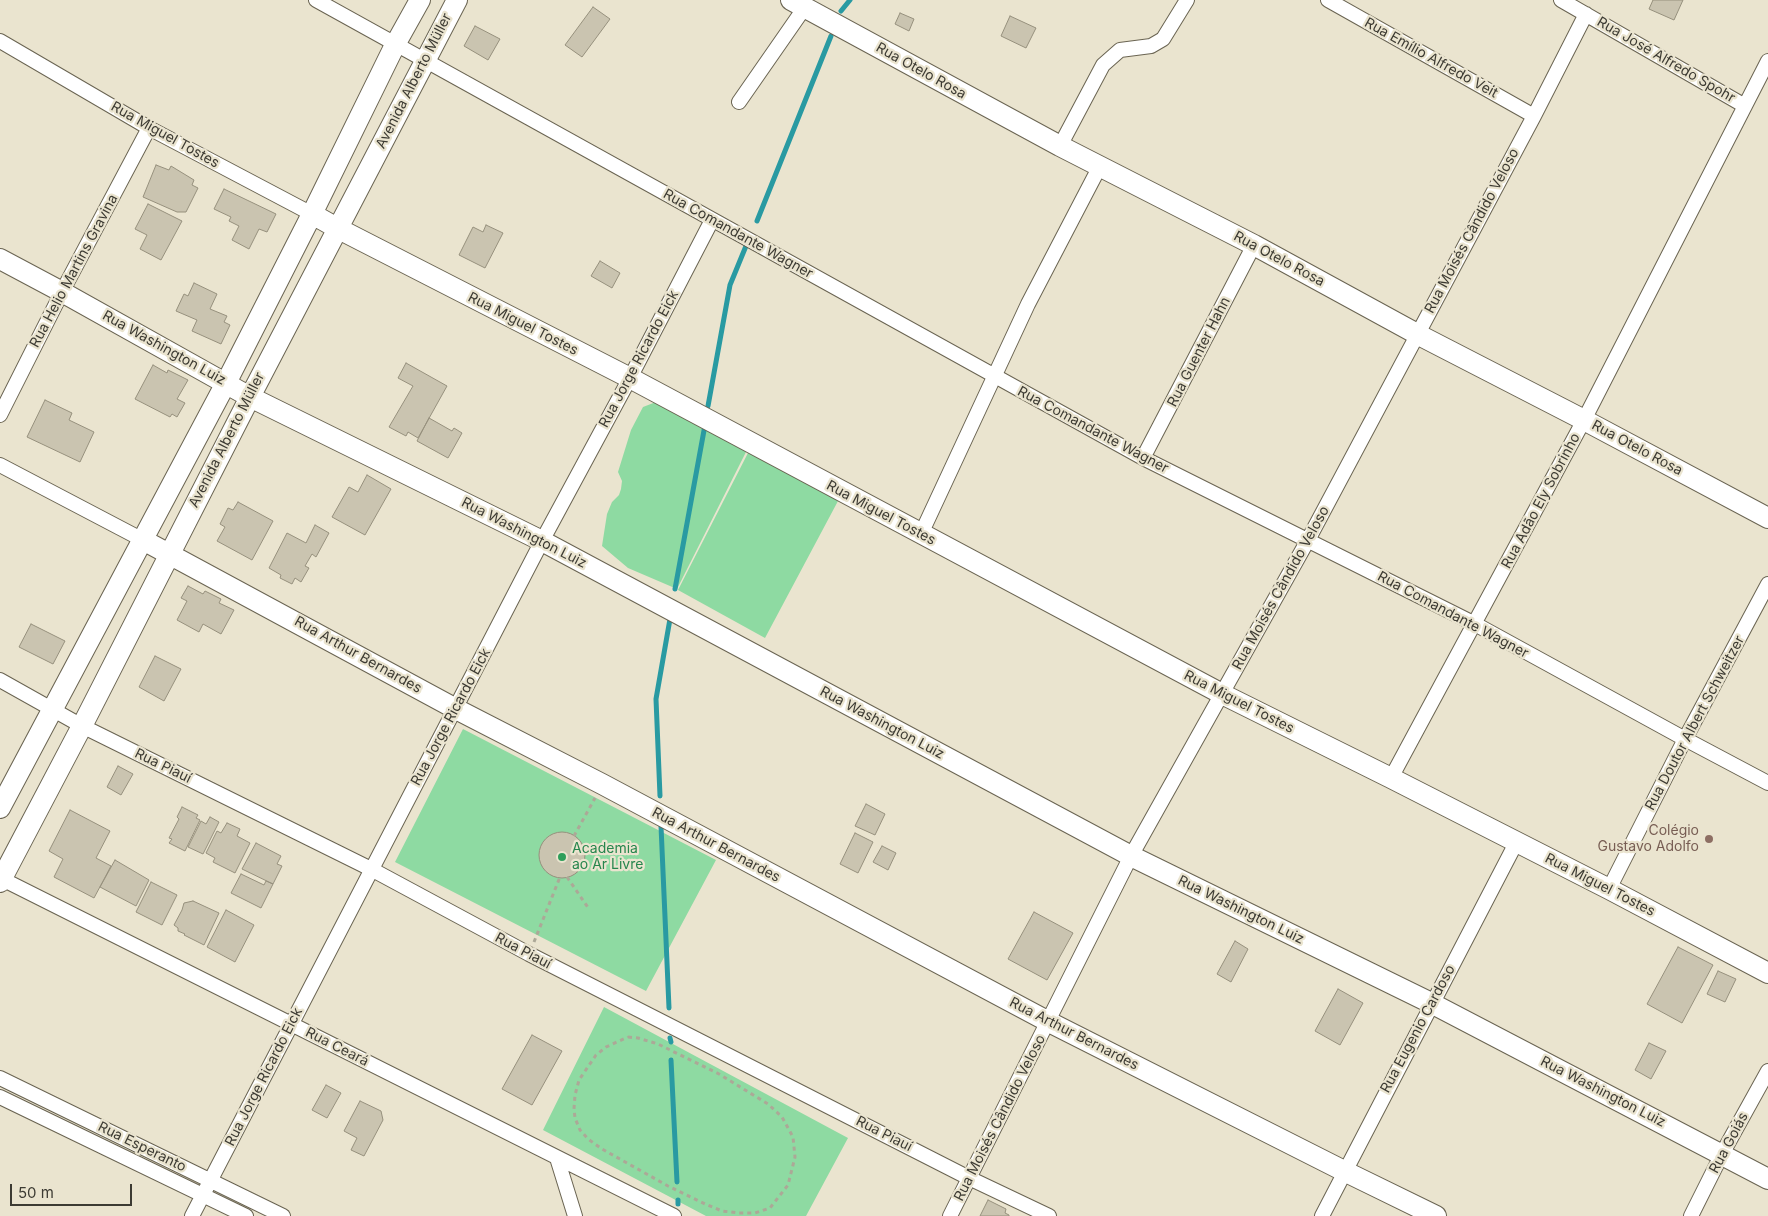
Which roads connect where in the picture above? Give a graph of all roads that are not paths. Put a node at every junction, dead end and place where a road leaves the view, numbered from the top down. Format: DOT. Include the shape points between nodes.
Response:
graph roads {
  1 [pos="316,0"];
  2 [pos="420,0"];
  3 [pos="456,0"];
  4 [pos="1186,0"];
  5 [pos="1328,0"];
  6 [pos="1561,0"];
  7 [pos="798,4"];
  8 [pos="1586,14"];
  9 [pos="0,41"];
  10 [pos="396,43"];
  11 [pos="426,61"];
  12 [pos="1768,61"];
  13 [pos="739,102"];
  14 [pos="1745,106"];
  15 [pos="1534,116"];
  16 [pos="149,128"];
  17 [pos="1060,146"];
  18 [pos="1100,166"];
  19 [pos="312,214"];
  20 [pos="712,220"];
  21 [pos="337,228"];
  22 [pos="1254,245"];
  23 [pos="0,259"];
  24 [pos="62,292"];
  25 [pos="1417,334"];
  26 [pos="994,376"];
  27 [pos="630,378"];
  28 [pos="226,382"];
  29 [pos="250,396"];
  30 [pos="0,415"];
  31 [pos="1584,420"];
  32 [pos="1143,458"];
  33 [pos="0,465"];
  34 [pos="1768,518"];
  35 [pos="921,534"];
  36 [pos="143,540"];
  37 [pos="1308,540"];
  38 [pos="542,541"];
  39 [pos="169,553"];
  40 [pos="1768,584"];
  41 [pos="1475,624"];
  42 [pos="0,680"];
  43 [pos="1222,694"];
  44 [pos="54,709"];
  45 [pos="456,709"];
  46 [pos="82,726"];
  47 [pos="1684,740"];
  48 [pos="1391,778"];
  49 [pos="1768,783"];
  50 [pos="0,808"];
  51 [pos="1516,842"];
  52 [pos="1131,856"];
  53 [pos="371,869"];
  54 [pos="1,879"];
  55 [pos="1609,889"];
  56 [pos="1768,973"];
  57 [pos="1431,1003"];
  58 [pos="1049,1022"];
  59 [pos="292,1024"];
  60 [pos="1768,1070"];
  61 [pos="0,1078"];
  62 [pos="0,1097"];
  63 [pos="59,1107"];
  64 [pos="52,1122"];
  65 [pos="1722,1154"];
  66 [pos="557,1158"];
  67 [pos="1344,1171"];
  68 [pos="969,1178"];
  69 [pos="1768,1179"];
  70 [pos="211,1180"];
  71 [pos="203,1195"];
  72 [pos="192,1216"];
  73 [pos="246,1216"];
  74 [pos="283,1216"];
  75 [pos="575,1216"];
  76 [pos="674,1216"];
  77 [pos="950,1216"];
  78 [pos="1048,1216"];
  79 [pos="1322,1216"];
  80 [pos="1436,1216"];
  81 [pos="1691,1216"];
  1 -- 10 [label="street, Rua Comandante Wagner"];
  2 -- 10 [label="street, Avenida Alberto Müller"];
  3 -- 11 [label="street, Avenida Alberto Müller"];
  4 -- 17 [label="street" via="1163,38 1150,46 1120,50 1103,65"];
  5 -- 15 [label="street, Rua Emílio Alfredo Veit"];
  6 -- 8 [label="street, Rua José Alfredo Spohr"];
  7 -- 13 [label="street"];
  7 -- 17 [label="street, Rua Otelo Rosa"];
  8 -- 14 [label="street, Rua José Alfredo Spohr"];
  8 -- 15 [label="street, Rua Moisés Cândido Veloso"];
  9 -- 16 [label="street, Rua Miguel Tostes"];
  10 -- 11 [label="street, Rua Comandante Wagner"];
  10 -- 19 [label="street, Avenida Alberto Müller"];
  11 -- 20 [label="street, Rua Comandante Wagner"];
  11 -- 21 [label="street, Avenida Alberto Müller"];
  12 -- 14 [label="street, Rua Adão Ely Sobrinho"];
  14 -- 31 [label="street, Rua Adão Ely Sobrinho"];
  15 -- 25 [label="street, Rua Moisés Cândido Veloso"];
  16 -- 19 [label="street, Rua Miguel Tostes"];
  16 -- 24 [label="street, Rua Helio Martins Gravina"];
  17 -- 18 [label="street, Rua Otelo Rosa"];
  18 -- 22 [label="street, Rua Otelo Rosa"];
  18 -- 26 [label="street"];
  19 -- 21 [label="street, Rua Miguel Tostes"];
  19 -- 28 [label="street, Avenida Alberto Müller"];
  20 -- 26 [label="street, Rua Comandante Wagner"];
  20 -- 27 [label="street, Rua Jorge Ricardo Eick"];
  21 -- 27 [label="street, Rua Miguel Tostes"];
  21 -- 29 [label="street, Avenida Alberto Müller"];
  22 -- 25 [label="street, Rua Otelo Rosa"];
  22 -- 32 [label="street, Rua Guenter Hahn"];
  23 -- 24 [label="street, Rua Washington Luiz"];
  24 -- 28 [label="street, Rua Washington Luiz"];
  24 -- 30 [label="street, Rua Helio Martins Gravina"];
  25 -- 31 [label="street, Rua Otelo Rosa"];
  25 -- 37 [label="street, Rua Moisés Cândido Veloso"];
  26 -- 32 [label="street, Rua Comandante Wagner"];
  26 -- 35 [label="street"];
  27 -- 35 [label="street, Rua Miguel Tostes"];
  27 -- 38 [label="street, Rua Jorge Ricardo Eick"];
  28 -- 29 [label="street, Rua Washington Luiz"];
  28 -- 36 [label="street, Avenida Alberto Müller"];
  29 -- 38 [label="street, Rua Washington Luiz"];
  29 -- 39 [label="street, Avenida Alberto Müller"];
  31 -- 34 [label="street, Rua Otelo Rosa"];
  31 -- 41 [label="street, Rua Adão Ely Sobrinho"];
  32 -- 37 [label="street, Rua Comandante Wagner"];
  33 -- 36 [label="street, Rua Arthur Bernardes"];
  35 -- 43 [label="street, Rua Miguel Tostes"];
  36 -- 39 [label="street, Rua Arthur Bernardes"];
  36 -- 44 [label="street, Avenida Alberto Müller"];
  37 -- 41 [label="street, Rua Comandante Wagner"];
  37 -- 43 [label="street, Rua Moisés Cândido Veloso"];
  38 -- 45 [label="street, Rua Jorge Ricardo Eick"];
  38 -- 52 [label="street, Rua Washington Luiz"];
  39 -- 45 [label="street, Rua Arthur Bernardes"];
  39 -- 46 [label="street, Avenida Alberto Müller"];
  40 -- 47 [label="street, Rua Doutor Albert Schweitzer"];
  41 -- 47 [label="street, Rua Comandante Wagner"];
  41 -- 48 [label="street, Rua Adão Ely Sobrinho"];
  42 -- 44 [label="street, Rua Piauí"];
  43 -- 48 [label="street, Rua Miguel Tostes"];
  43 -- 52 [label="street, Rua Moisés Cândido Veloso"];
  44 -- 46 [label="street, Rua Piauí"];
  44 -- 50 [label="street, Avenida Alberto Müller"];
  45 -- 53 [label="street, Rua Jorge Ricardo Eick"];
  45 -- 58 [label="street, Rua Arthur Bernardes"];
  46 -- 53 [label="street, Rua Piauí"];
  46 -- 54 [label="street, Avenida Alberto Müller"];
  47 -- 49 [label="street, Rua Comandante Wagner"];
  47 -- 55 [label="street, Rua Doutor Albert Schweitzer"];
  48 -- 51 [label="street, Rua Miguel Tostes"];
  51 -- 55 [label="street, Rua Miguel Tostes"];
  51 -- 57 [label="street, Rua Eugenio Cardoso"];
  52 -- 57 [label="street, Rua Washington Luiz"];
  52 -- 58 [label="street, Rua Moisés Cândido Veloso"];
  53 -- 59 [label="street, Rua Jorge Ricardo Eick"];
  53 -- 68 [label="street, Rua Piauí" via="529,954"];
  54 -- 59 [label="street, Rua Ceará"];
  55 -- 56 [label="street, Rua Miguel Tostes"];
  57 -- 65 [label="street, Rua Washington Luiz"];
  57 -- 67 [label="street, Rua Eugenio Cardoso"];
  58 -- 67 [label="street, Rua Arthur Bernardes"];
  58 -- 68 [label="street, Rua Moisés Cândido Veloso"];
  59 -- 66 [label="street, Rua Ceará"];
  59 -- 70 [label="street, Rua Jorge Ricardo Eick"];
  60 -- 65 [label="street, Rua Goiás"];
  61 -- 63 [label="street, Rua Esperanto"];
  62 -- 64 [label="street, Rua Esperanto"];
  63 -- 64 [label="street"];
  63 -- 70 [label="street, Rua Esperanto"];
  64 -- 71 [label="street, Rua Esperanto"];
  65 -- 69 [label="street, Rua Washington Luiz"];
  65 -- 81 [label="street, Rua Goiás"];
  66 -- 75 [label="street"];
  66 -- 76 [label="street, Rua Ceará"];
  67 -- 79 [label="street, Rua Eugenio Cardoso"];
  67 -- 80 [label="street, Rua Arthur Bernardes"];
  68 -- 77 [label="street, Rua Moisés Cândido Veloso"];
  68 -- 78 [label="street, Rua Piauí"];
  70 -- 71 [label="street, Rua Jorge Ricardo Eick"];
  70 -- 74 [label="street, Rua Esperanto"];
  71 -- 72 [label="street, Rua Jorge Ricardo Eick"];
  71 -- 73 [label="street, Rua Esperanto"];
}
